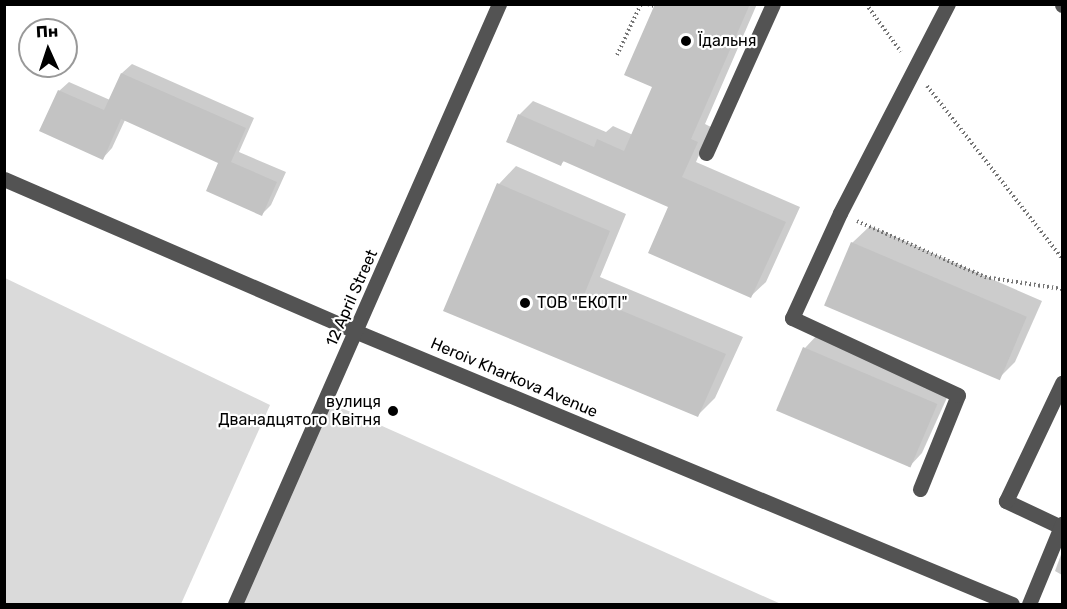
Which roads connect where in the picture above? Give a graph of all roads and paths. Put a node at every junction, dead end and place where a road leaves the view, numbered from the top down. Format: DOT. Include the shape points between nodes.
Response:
graph roads {
  1 [pos="500,4"];
  2 [pos="641,4"];
  3 [pos="648,4"];
  4 [pos="773,4"];
  5 [pos="866,4"];
  6 [pos="948,4"];
  7 [pos="654,6"];
  8 [pos="617,55"];
  9 [pos="914,70"];
  10 [pos="705,153"];
  11 [pos="4,179"];
  12 [pos="840,213"];
  13 [pos="1062,258"];
  14 [pos="1062,289"];
  15 [pos="357,332"];
  16 [pos="1062,383"];
  17 [pos="920,489"];
  18 [pos="1062,526"];
  19 [pos="236,604"];
  20 [pos="1012,604"];
  21 [pos="1029,604"];
  1 -- 15 [label="street, 12 April Street"];
  2 -- 8 [label="path"];
  3 -- 7 [label="path"];
  4 -- 10 [label="street"];
  5 -- 9 [label="path"];
  6 -- 9 [label="street"];
  9 -- 12 [label="street"];
  9 -- 13 [label="path"];
  11 -- 15 [label="street, Heroiv Kharkova Avenue"];
  12 -- 14 [label="path" via="985,277"];
  12 -- 17 [label="street" via="792,318 958,395"];
  15 -- 19 [label="street, 12 April Street"];
  15 -- 20 [label="street, Heroiv Kharkova Avenue"];
  16 -- 18 [label="street" via="1006,501"];
  18 -- 21 [label="street"];
}
